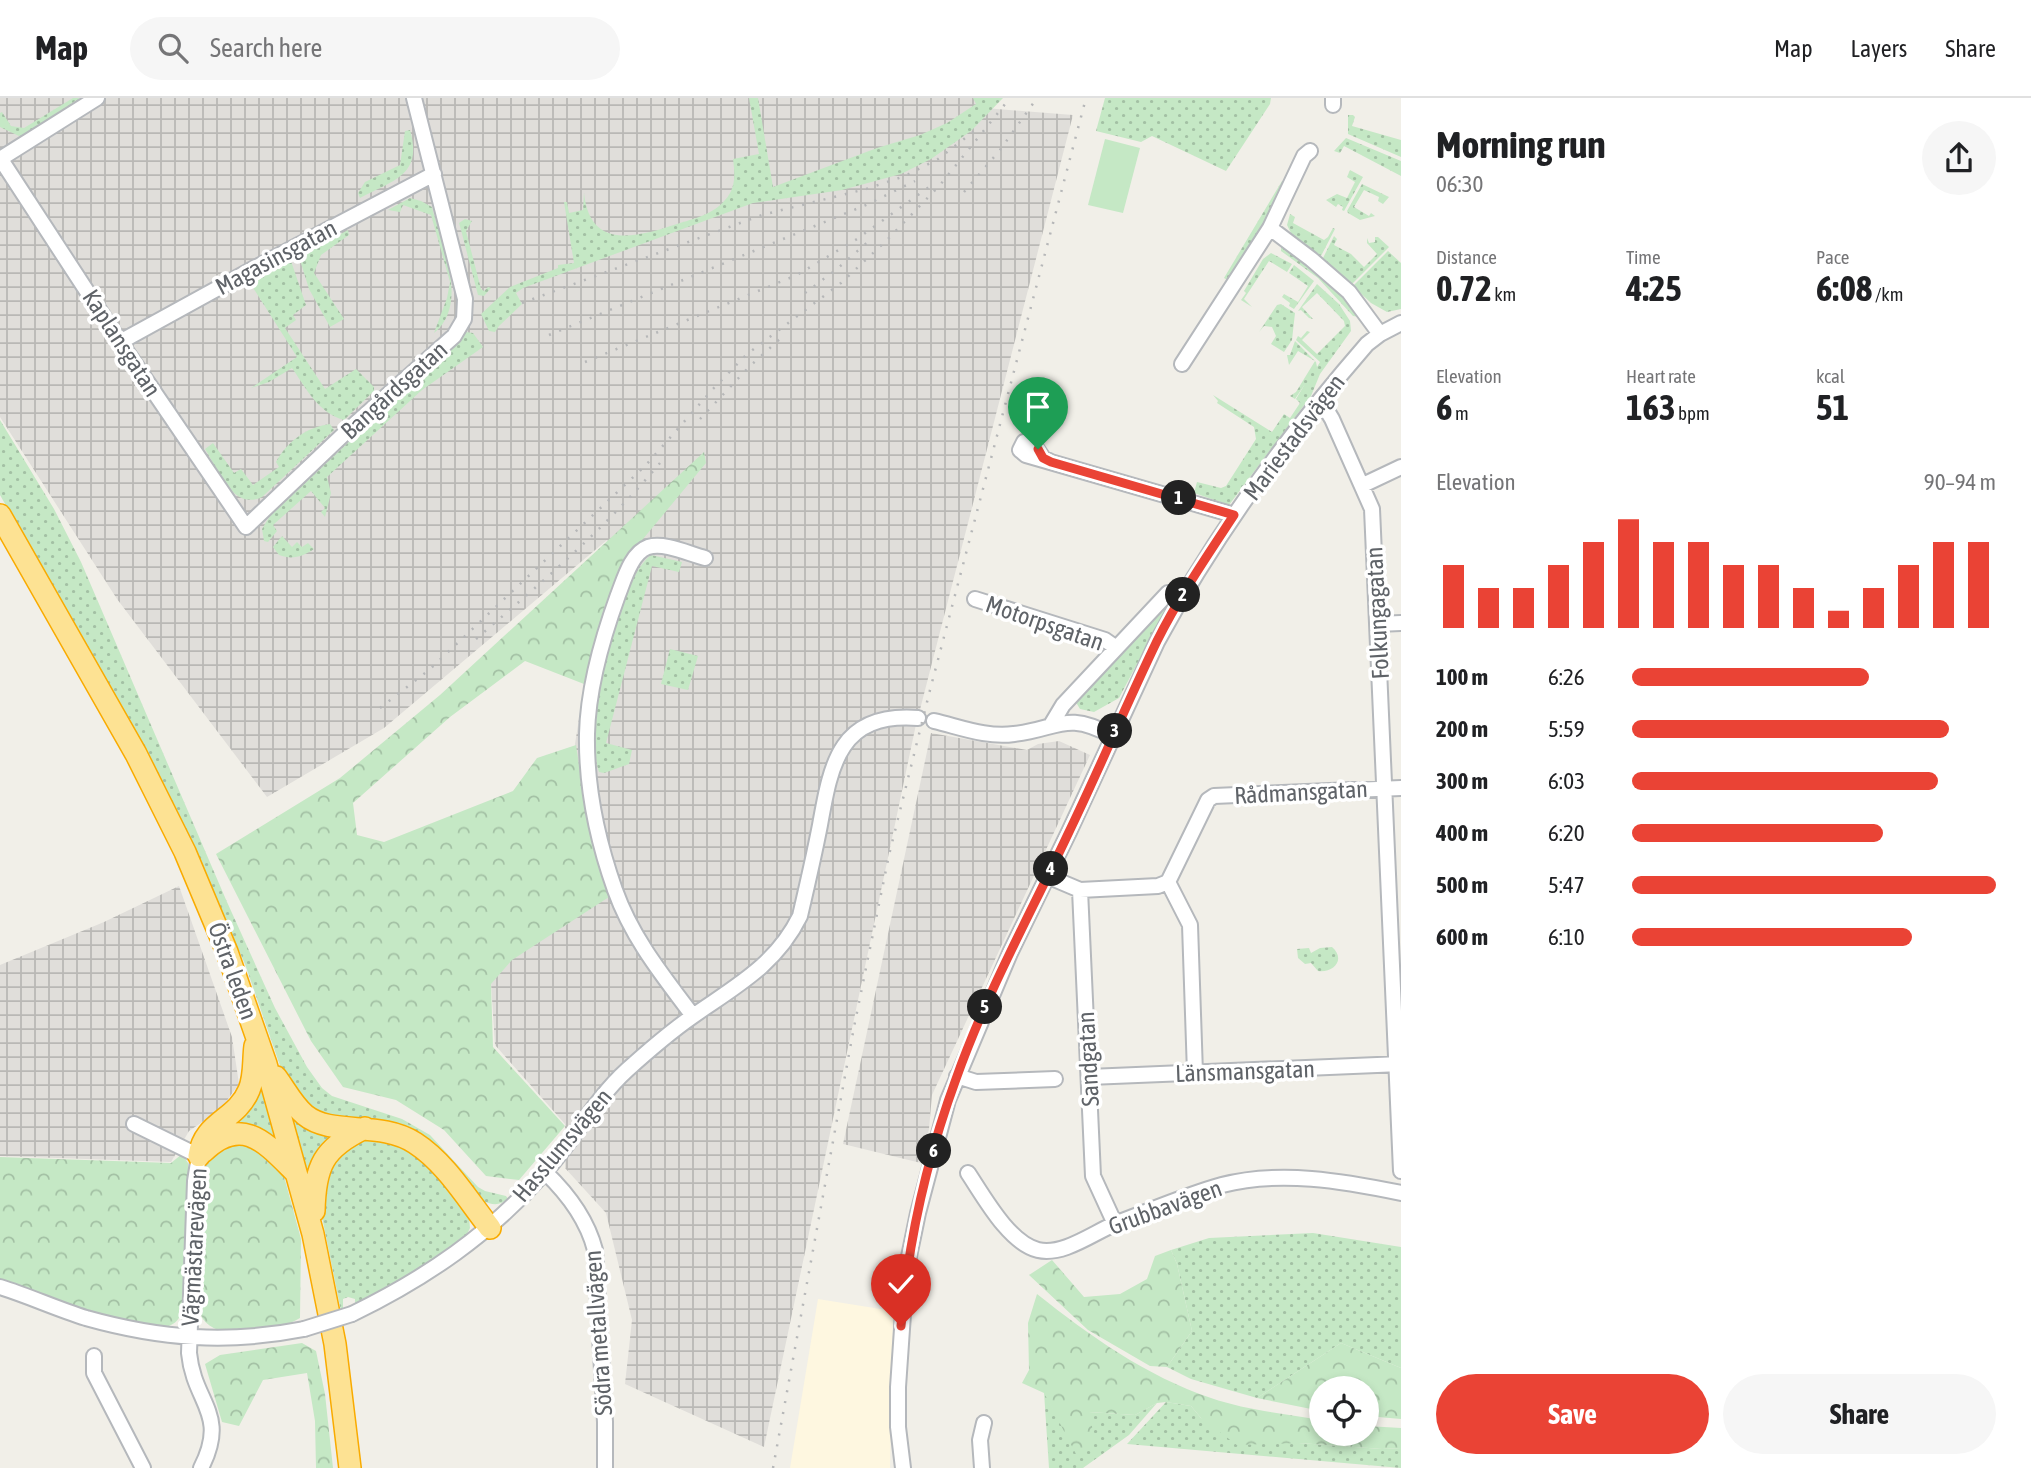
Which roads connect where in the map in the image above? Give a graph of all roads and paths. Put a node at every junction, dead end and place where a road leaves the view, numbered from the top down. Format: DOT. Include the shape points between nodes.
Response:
graph roads {
  1 [pos="97,98"];
  2 [pos="414,98"];
  3 [pos="1310,151"];
  4 [pos="0,158"];
  5 [pos="433,174"];
  6 [pos="1270,228"];
  7 [pos="1401,323"];
  8 [pos="1380,334"];
  9 [pos="120,342"];
  10 [pos="1182,364"];
  11 [pos="1318,404"];
  12 [pos="1051,462"];
  13 [pos="1401,467"];
  14 [pos="1363,485"];
  15 [pos="0,515"];
  16 [pos="1234,515"];
  17 [pos="246,527"];
  18 [pos="705,558"];
  19 [pos="1168,593"];
  20 [pos="975,599"];
  21 [pos="1401,623"];
  22 [pos="1378,624"];
  23 [pos="1115,647"];
  24 [pos="918,718"];
  25 [pos="934,721"];
  26 [pos="1051,725"];
  27 [pos="1113,736"];
  28 [pos="1385,788"];
  29 [pos="1401,788"];
  30 [pos="1047,876"];
  31 [pos="1168,882"];
  32 [pos="1080,890"];
  33 [pos="1396,924"];
  34 [pos="1397,968"];
  35 [pos="1398,1013"];
  36 [pos="693,1016"];
  37 [pos="256,1034"];
  38 [pos="266,1064"];
  39 [pos="1399,1064"];
  40 [pos="1195,1073"];
  41 [pos="957,1076"];
  42 [pos="1089,1077"];
  43 [pos="1055,1079"];
  44 [pos="134,1124"];
  45 [pos="365,1128"];
  46 [pos="199,1156"];
  47 [pos="1401,1171"];
  48 [pos="545,1172"];
  49 [pos="968,1173"];
  50 [pos="297,1174"];
  51 [pos="1401,1192"];
  52 [pos="1115,1224"];
  53 [pos="490,1228"];
  54 [pos="313,1234"];
  55 [pos="0,1287"];
  56 [pos="190,1338"];
  57 [pos="94,1356"];
  58 [pos="984,1423"];
  59 [pos="143,1468"];
  60 [pos="201,1468"];
  61 [pos="350,1468"];
  62 [pos="605,1468"];
  63 [pos="903,1468"];
  64 [pos="982,1468"];
  1 -- 4 [label="street, Kaplansgatan"];
  2 -- 5 [label="street, Bangårdsgatan"];
  3 -- 6 [label="street"];
  4 -- 9 [label="street, Kaplansgatan"];
  5 -- 9 [label="street, Magasinsgatan"];
  5 -- 17 [label="street, Bangårdsgatan" via="465,299 464,318 454,336"];
  6 -- 8 [label="street" via="1349,292"];
  6 -- 10 [label="street"];
  7 -- 8 [label="street, Mariestadsvägen"];
  8 -- 11 [label="street, Mariestadsvägen"];
  9 -- 17 [label="street, Kaplansgatan"];
  11 -- 14 [label="street, Folkungagatan" via="1332,419"];
  11 -- 16 [label="street, Mariestadsvägen"];
  12 -- 16 [label="street"];
  13 -- 14 [label="street"];
  14 -- 22 [label="street, Folkungagatan" via="1372,509"];
  15 -- 37 [label="highway, Östra leden" via="185,852"];
  16 -- 27 [label="street, Mariestadsvägen" via="1177,604"];
  18 -- 36 [label="street" via="650,546 636,556 593,677 587,734 595,815 615,890 636,936"];
  19 -- 23 [label="street"];
  20 -- 23 [label="street, Motorpsgatan"];
  21 -- 22 [label="street"];
  22 -- 28 [label="street, Folkungagatan"];
  23 -- 26 [label="street"];
  24 -- 36 [label="street, Hasslumsvägen" via="884,718 844,743 831,768 800,916 789,938 769,962"];
  25 -- 26 [label="street" via="985,734 1014,734"];
  26 -- 27 [label="street" via="1090,725"];
  27 -- 30 [label="street, Mariestadsvägen"];
  28 -- 29 [label="street, Rådmansgatan"];
  28 -- 31 [label="street, Rådmansgatan" via="1211,797"];
  28 -- 33 [label="street, Folkungagatan"];
  30 -- 32 [label="street"];
  30 -- 41 [label="street, Mariestadsvägen"];
  31 -- 32 [label="street"];
  31 -- 40 [label="street" via="1190,925"];
  32 -- 42 [label="street, Sandgatan"];
  33 -- 34 [label="street, Folkungagatan"];
  34 -- 35 [label="street, Folkungagatan"];
  35 -- 39 [label="street, Folkungagatan"];
  36 -- 48 [label="street, Hasslumsvägen" via="617,1079"];
  37 -- 38 [label="highway, Östra leden"];
  37 -- 46 [label="highway" via="248,1092 237,1109 201,1141"];
  38 -- 45 [label="highway" via="292,1101 318,1123"];
  38 -- 50 [label="highway, Östra leden"];
  39 -- 40 [label="street, Länsmansgatan"];
  39 -- 47 [label="street, Folkungagatan"];
  40 -- 42 [label="street, Länsmansgatan"];
  41 -- 43 [label="street" via="976,1082"];
  41 -- 63 [label="street, Mariestadsvägen" via="906,1271 898,1387"];
  42 -- 52 [label="street, Sandgatan" via="1093,1176"];
  44 -- 46 [label="street"];
  45 -- 53 [label="highway" via="398,1134 424,1150"];
  45 -- 54 [label="highway" via="344,1138 324,1157 315,1188"];
  46 -- 50 [label="highway" via="229,1135 250,1135 272,1148"];
  46 -- 56 [label="street, Vägmästarevägen"];
  48 -- 53 [label="street, Hasslumsvägen"];
  48 -- 62 [label="street, Södra metallvägen" via="576,1208 595,1250"];
  49 -- 52 [label="street, Grubbavägen" via="998,1218 1035,1250 1062,1249"];
  50 -- 54 [label="highway, Östra leden"];
  51 -- 52 [label="street, Grubbavägen" via="1327,1180 1271,1178 1224,1185"];
  53 -- 56 [label="street, Hasslumsvägen, bridge" via="471,1249 352,1314 304,1329 243,1338"];
  54 -- 61 [label="highway, Östra leden" via="335,1344"];
  55 -- 56 [label="street, Hasslumsvägen" via="84,1317"];
  56 -- 60 [label="street, Vägmästarevägen" via="192,1373 214,1433"];
  57 -- 59 [label="street" via="94,1373"];
  58 -- 64 [label="street"];
}
